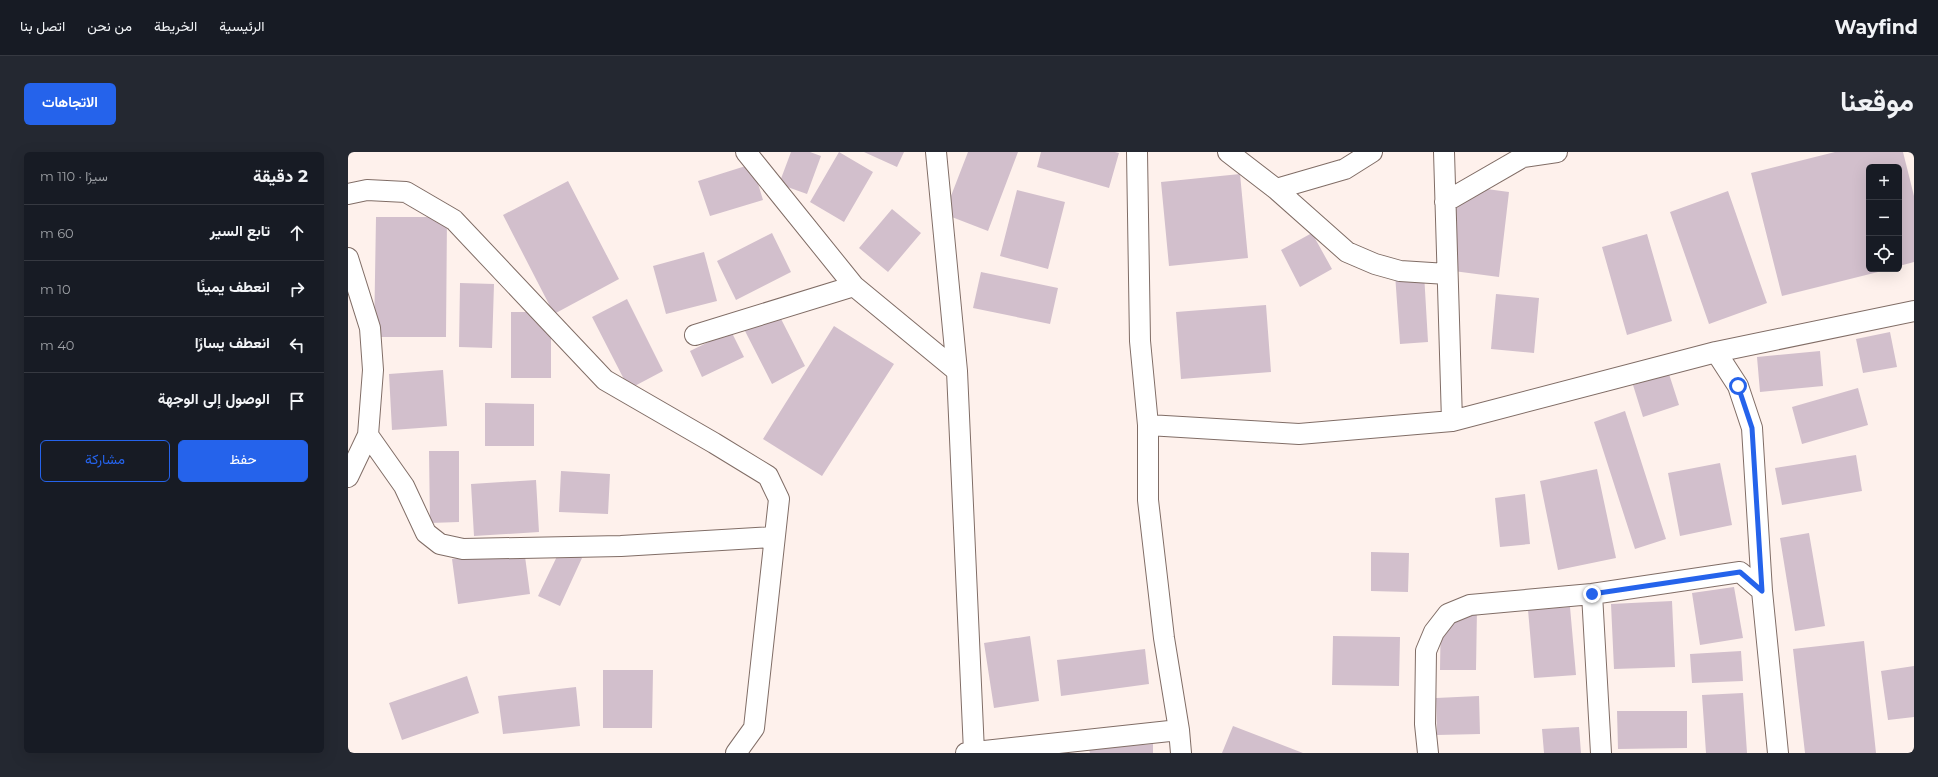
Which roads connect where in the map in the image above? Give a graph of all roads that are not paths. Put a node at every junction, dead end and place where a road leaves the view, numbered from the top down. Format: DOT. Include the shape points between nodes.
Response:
graph roads {
  1 [pos="746,152"];
  2 [pos="936,152"];
  3 [pos="1137,152"];
  4 [pos="1228,152"];
  5 [pos="1372,152"];
  6 [pos="1444,152"];
  7 [pos="1557,152"];
  8 [pos="1276,189"];
  9 [pos="348,194"];
  10 [pos="1445,202"];
  11 [pos="348,258"];
  12 [pos="1447,274"];
  13 [pos="854,286"];
  14 [pos="1914,312"];
  15 [pos="695,335"];
  16 [pos="1716,352"];
  17 [pos="957,371"];
  18 [pos="1452,421"];
  19 [pos="1148,425"];
  20 [pos="368,435"];
  21 [pos="348,477"];
  22 [pos="774,537"];
  23 [pos="1762,591"];
  24 [pos="1592,594"];
  25 [pos="1179,730"];
  26 [pos="736,753"];
  27 [pos="970,753"];
  28 [pos="1181,753"];
  29 [pos="1428,753"];
  30 [pos="1601,753"];
  31 [pos="1778,753"];
  1 -- 13 [label="street"];
  2 -- 17 [label="street"];
  3 -- 19 [label="street" via="1140,341"];
  4 -- 8 [label="street"];
  5 -- 8 [label="street" via="1345,169"];
  6 -- 10 [label="street"];
  7 -- 10 [label="street" via="1523,157"];
  8 -- 12 [label="street" via="1347,252 1400,271"];
  9 -- 22 [label="street" via="367,190 406,192 454,220 605,380 768,476 779,499"];
  10 -- 12 [label="street"];
  11 -- 20 [label="street" via="370,328 373,370"];
  12 -- 18 [label="street"];
  13 -- 15 [label="street"];
  13 -- 17 [label="street"];
  14 -- 16 [label="street"];
  16 -- 18 [label="street"];
  16 -- 23 [label="street" via="1738,386 1752,428"];
  17 -- 27 [label="street"];
  18 -- 19 [label="street" via="1299,434"];
  19 -- 25 [label="street" via="1148,500 1164,638"];
  20 -- 21 [label="street"];
  20 -- 22 [label="street" via="404,486 426,533 440,544 463,549 613,546"];
  22 -- 26 [label="street" via="754,728"];
  23 -- 24 [label="street" via="1740,572"];
  23 -- 31 [label="street"];
  24 -- 29 [label="street" via="1470,605 1448,614 1434,632 1426,651 1425,724"];
  24 -- 30 [label="street"];
  25 -- 27 [label="street"];
  25 -- 28 [label="street"];
}
